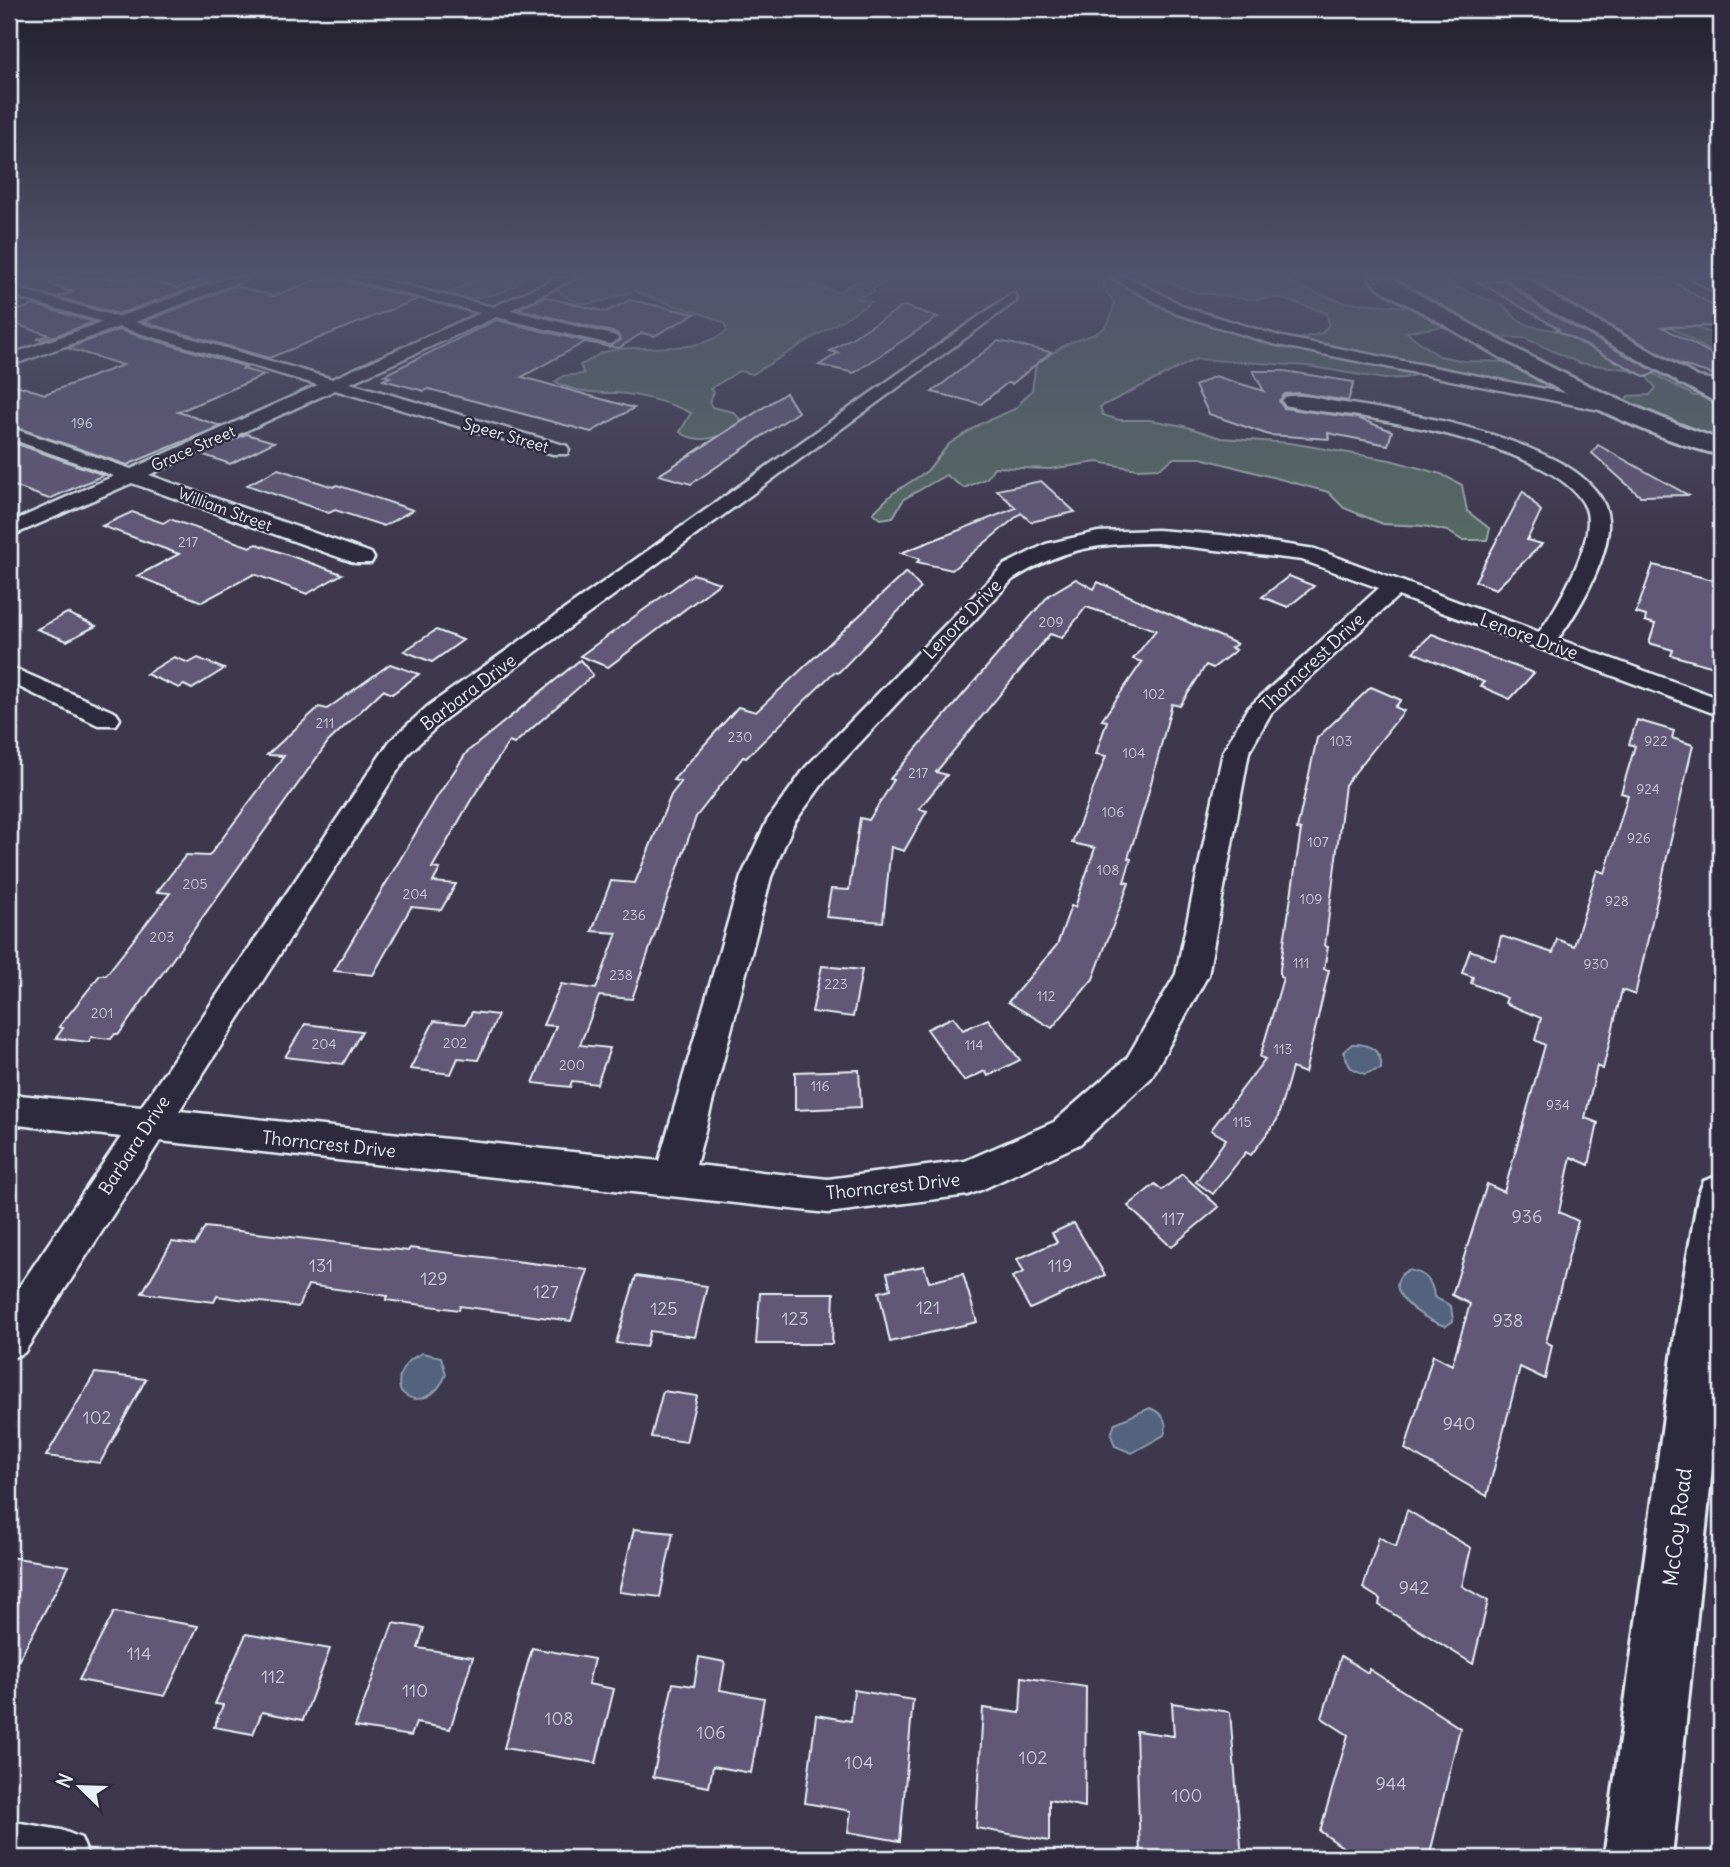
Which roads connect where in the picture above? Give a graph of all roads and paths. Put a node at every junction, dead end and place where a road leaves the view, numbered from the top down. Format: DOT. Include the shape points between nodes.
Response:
graph roads {
  1 [pos="266,365"];
  2 [pos="378,365"];
  3 [pos="918,365"];
  4 [pos="1400,365"];
  5 [pos="1524,365"];
  6 [pos="1659,365"];
  7 [pos="1685,380"];
  8 [pos="334,385"];
  9 [pos="1721,386"];
  10 [pos="1721,399"];
  11 [pos="1291,401"];
  12 [pos="1605,406"];
  13 [pos="9,432"];
  14 [pos="1721,448"];
  15 [pos="560,450"];
  16 [pos="131,476"];
  17 [pos="9,531"];
  18 [pos="363,558"];
  19 [pos="1395,586"];
  20 [pos="1544,642"];
  21 [pos="9,673"];
  22 [pos="1721,708"];
  23 [pos="107,719"];
  24 [pos="9,1109"];
  25 [pos="147,1125"];
  26 [pos="673,1179"];
  27 [pos="1721,1196"];
  28 [pos="9,1338"];
  29 [pos="9,1849"];
  30 [pos="61,1858"];
  31 [pos="1638,1858"];
  1 -- 8 [label="street, Speer Street"];
  2 -- 8 [label="street, Grace Street"];
  3 -- 25 [label="street, Barbara Drive" via="437,712 399,747"];
  4 -- 12 [label="street"];
  5 -- 12 [label="street"];
  6 -- 7 [label="street"];
  7 -- 9 [label="street"];
  7 -- 10 [label="street"];
  8 -- 15 [label="street, Speer Street"];
  8 -- 16 [label="street, Grace Street"];
  11 -- 20 [label="street" via="1381,414 1488,440 1545,463 1589,496 1597,510 1592,552 1559,624"];
  12 -- 14 [label="street"];
  13 -- 16 [label="street, William Street"];
  16 -- 17 [label="street, Grace Street"];
  16 -- 18 [label="street, William Street"];
  19 -- 20 [label="street, Lenore Drive"];
  19 -- 26 [label="street, Thorncrest Drive" via="1260,709 1236,751 1192,975 1139,1068 1067,1133 968,1178 828,1196"];
  19 -- 26 [label="street, Lenore Drive" via="1307,554 1247,544 1128,537 1072,543 1031,558 1004,575 816,773 781,821 756,877"];
  20 -- 22 [label="street, Lenore Drive"];
  21 -- 23 [label="street"];
  24 -- 25 [label="street, Thorncrest Drive"];
  25 -- 26 [label="street, Thorncrest Drive"];
  25 -- 28 [label="street, Barbara Drive"];
  27 -- 31 [label="street, McCoy Road" via="1701,1327"];
  29 -- 30 [label="street"];
}
